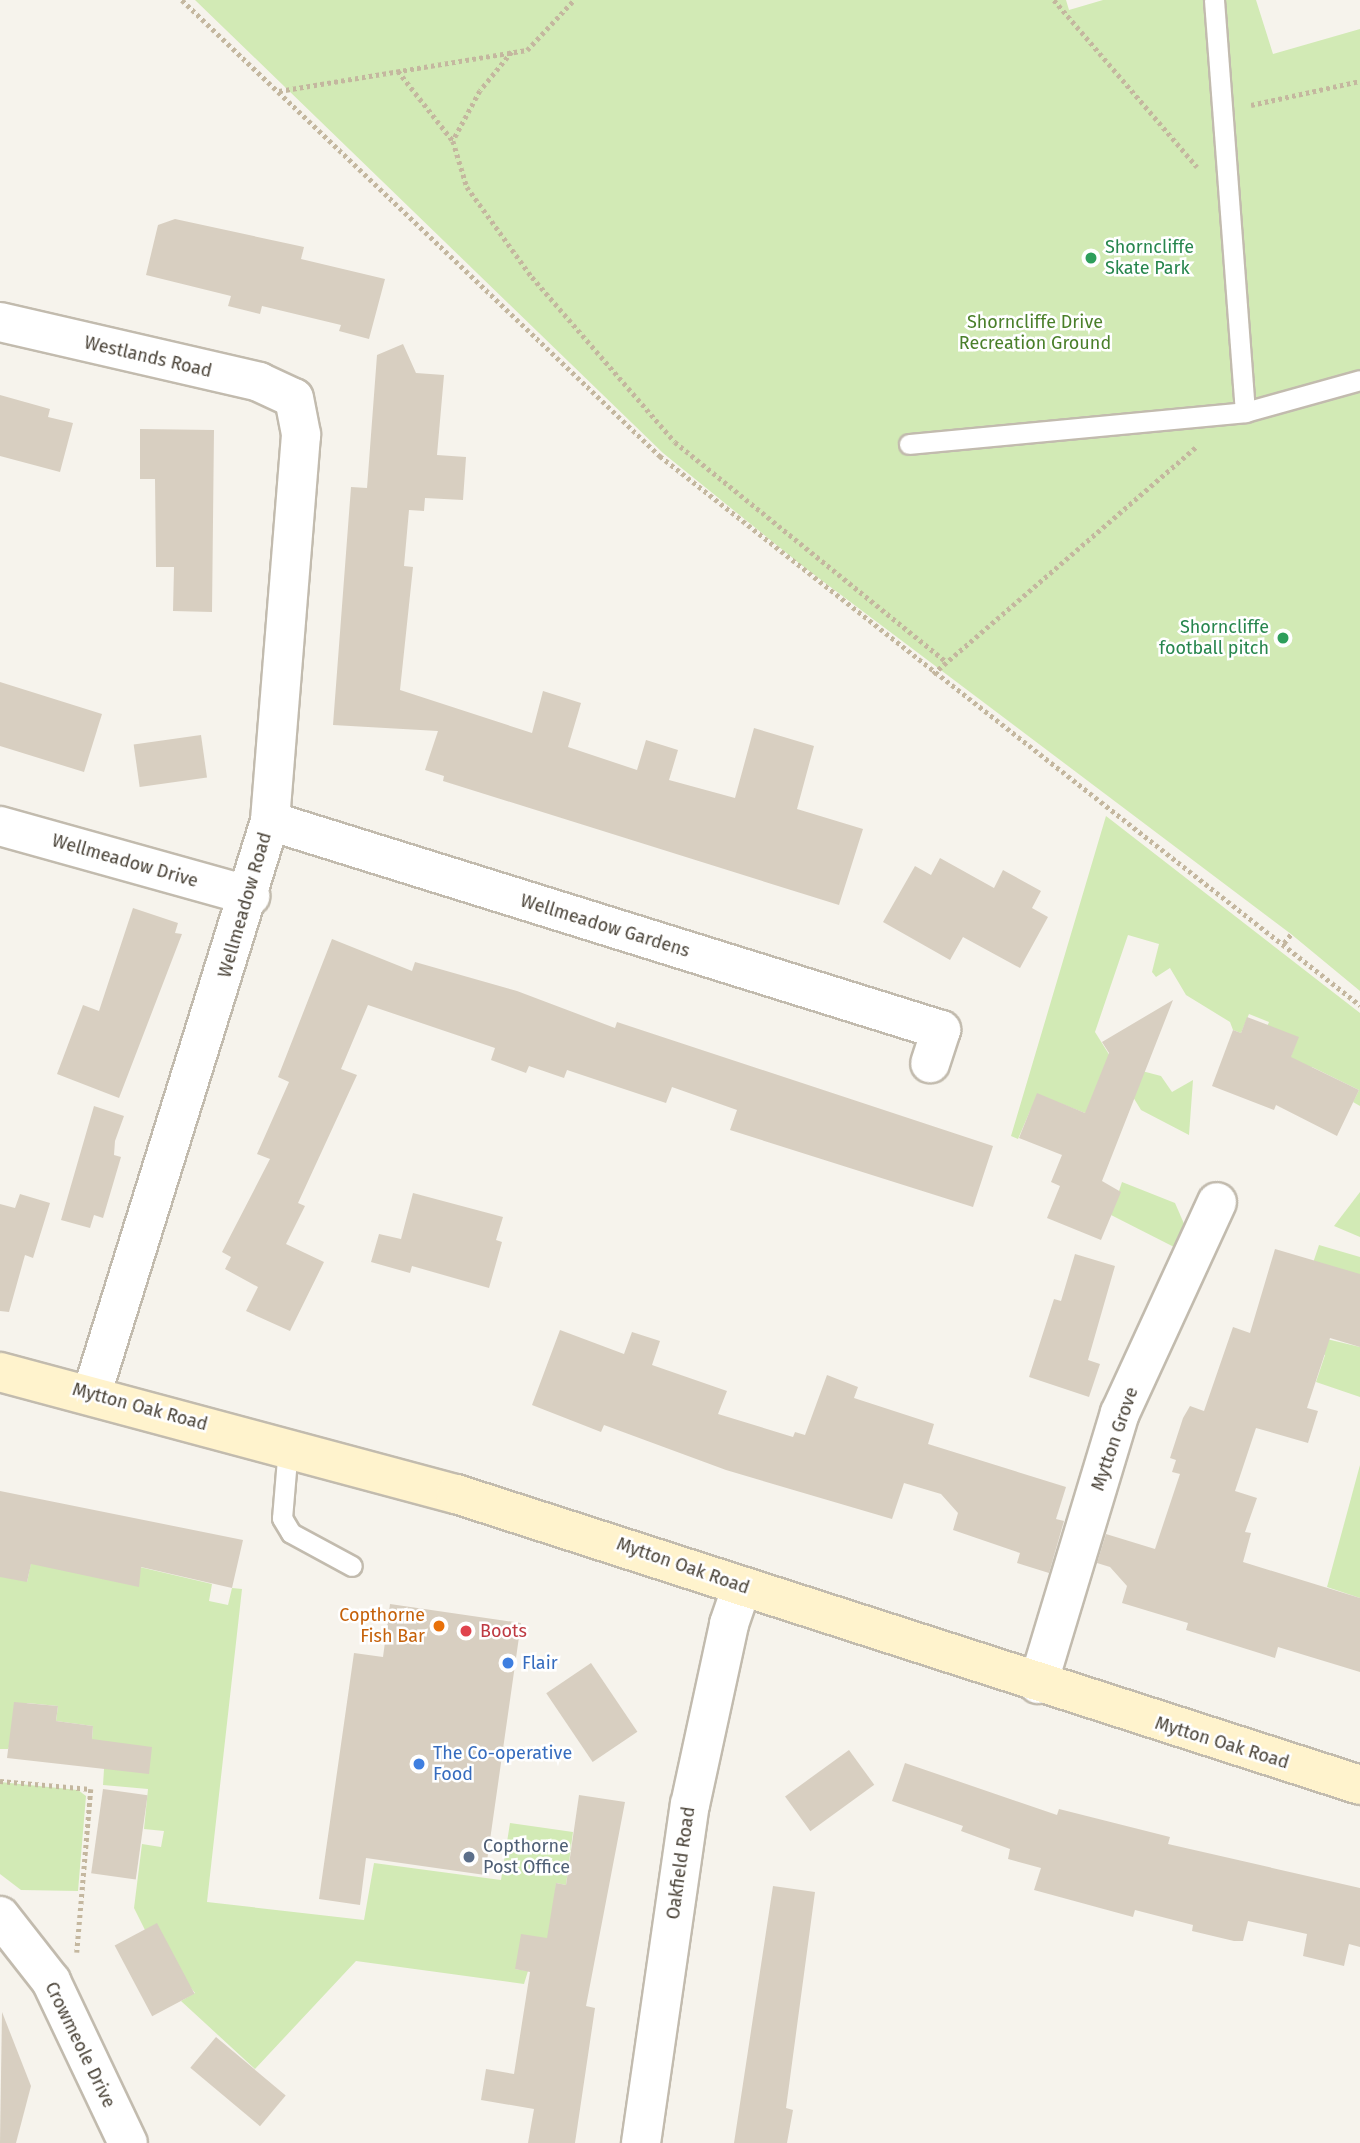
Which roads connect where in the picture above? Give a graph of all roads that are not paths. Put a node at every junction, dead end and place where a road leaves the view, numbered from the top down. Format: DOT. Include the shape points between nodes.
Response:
graph roads {
  1 [pos="1214,0"];
  2 [pos="0,322"];
  3 [pos="1360,380"];
  4 [pos="294,398"];
  5 [pos="1240,412"];
  6 [pos="909,444"];
  7 [pos="270,821"];
  8 [pos="0,825"];
  9 [pos="250,896"];
  10 [pos="941,1031"];
  11 [pos="1217,1202"];
  12 [pos="0,1372"];
  13 [pos="92,1393"];
  14 [pos="288,1447"];
  15 [pos="352,1566"];
  16 [pos="741,1586"];
  17 [pos="1038,1684"];
  18 [pos="1360,1785"];
  19 [pos="0,1916"];
  20 [pos="128,2143"];
  21 [pos="641,2143"];
  1 -- 5 [label="lane"];
  2 -- 4 [label="street, Westlands Road" via="259,382"];
  3 -- 5 [label="lane"];
  4 -- 7 [label="street, Wellmeadow Road" via="301,435"];
  5 -- 6 [label="lane"];
  7 -- 9 [label="street, Wellmeadow Road"];
  7 -- 10 [label="street, Wellmeadow Gardens"];
  8 -- 9 [label="street, Wellmeadow Drive"];
  9 -- 13 [label="street, Wellmeadow Road"];
  11 -- 17 [label="street, Mytton Grove" via="1120,1413"];
  12 -- 13 [label="main road, Mytton Oak Road"];
  13 -- 14 [label="main road, Mytton Oak Road"];
  14 -- 15 [label="lane" via="282,1518 291,1533"];
  14 -- 16 [label="main road, Mytton Oak Road" via="663,1558"];
  16 -- 17 [label="main road, Mytton Oak Road"];
  16 -- 21 [label="street, Oakfield Road" via="690,1805"];
  17 -- 18 [label="main road, Mytton Oak Road"];
  19 -- 20 [label="street, Crowmeole Drive" via="51,1981"];
}
